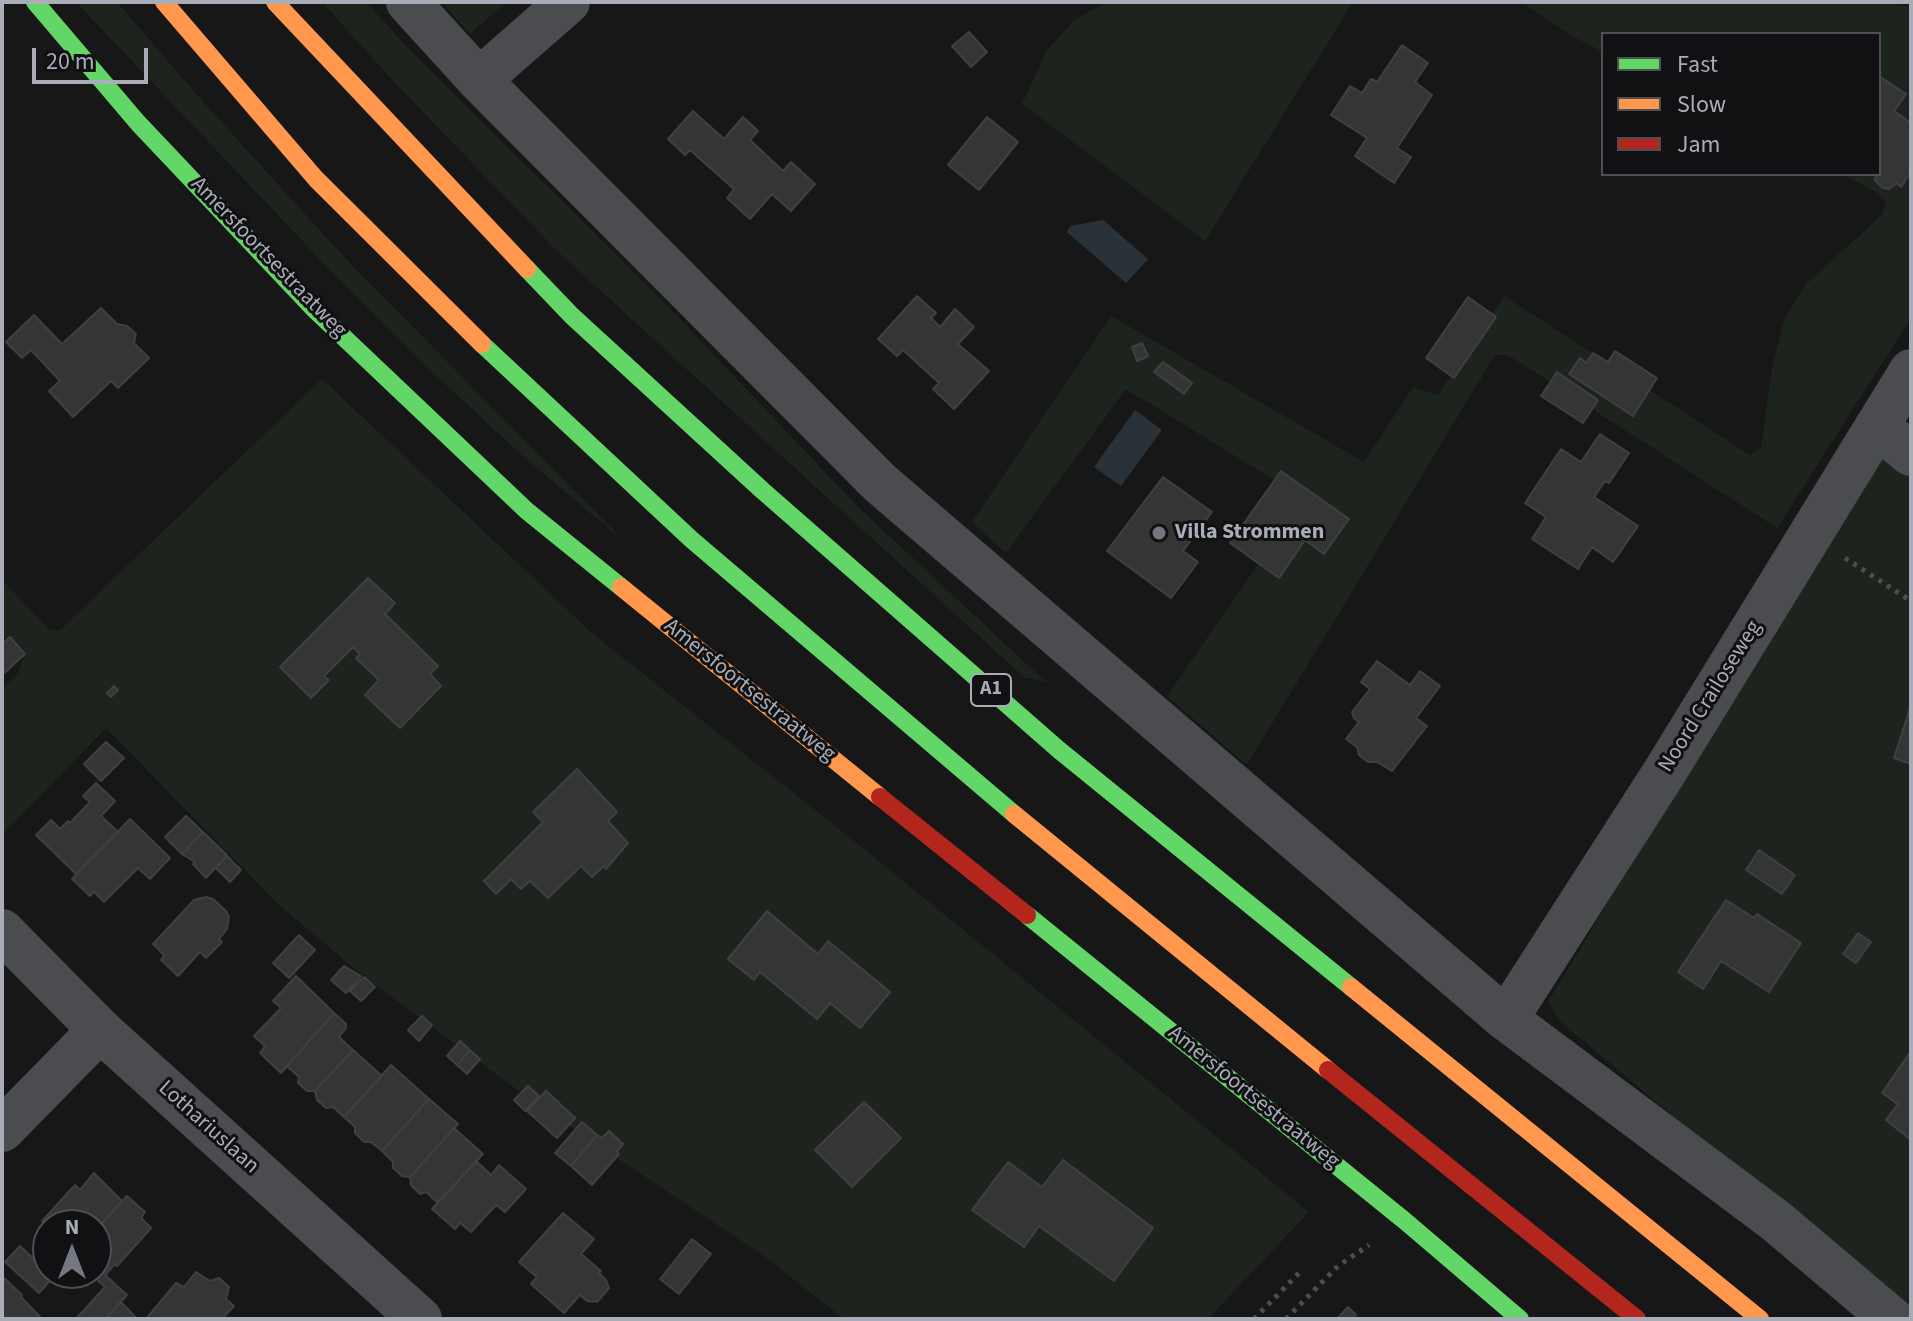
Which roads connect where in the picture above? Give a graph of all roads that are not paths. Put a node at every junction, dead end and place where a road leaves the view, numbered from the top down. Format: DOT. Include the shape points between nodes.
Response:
graph roads {
  1 [pos="35,2"];
  2 [pos="164,2"];
  3 [pos="275,2"];
  4 [pos="408,2"];
  5 [pos="568,2"];
  6 [pos="479,80"];
  7 [pos="1911,371"];
  8 [pos="1877,426"];
  9 [pos="1911,454"];
  10 [pos="2,931"];
  11 [pos="1506,1019"];
  12 [pos="100,1030"];
  13 [pos="2,1130"];
  14 [pos="420,1319"];
  15 [pos="1520,1319"];
  16 [pos="1637,1319"];
  17 [pos="1760,1319"];
  18 [pos="1892,1319"];
  1 -- 15 [label="main road, Amersfoortsestraatweg" via="138,123 315,310 527,511"];
  2 -- 16 [label="main road" via="316,179 500,362 692,540 1003,805"];
  3 -- 17 [label="main road, A1" via="572,316 763,491 1059,750"];
  4 -- 6 [label="street"];
  5 -- 6 [label="street"];
  6 -- 11 [label="street" via="880,483"];
  7 -- 8 [label="street, Noord Crailoseweg"];
  8 -- 9 [label="street"];
  8 -- 11 [label="street, Noord Crailoseweg"];
  10 -- 12 [label="street, Lothariuslaan"];
  11 -- 18 [label="street" via="1776,1221"];
  12 -- 13 [label="street"];
  12 -- 14 [label="street, Lothariuslaan"];
}
